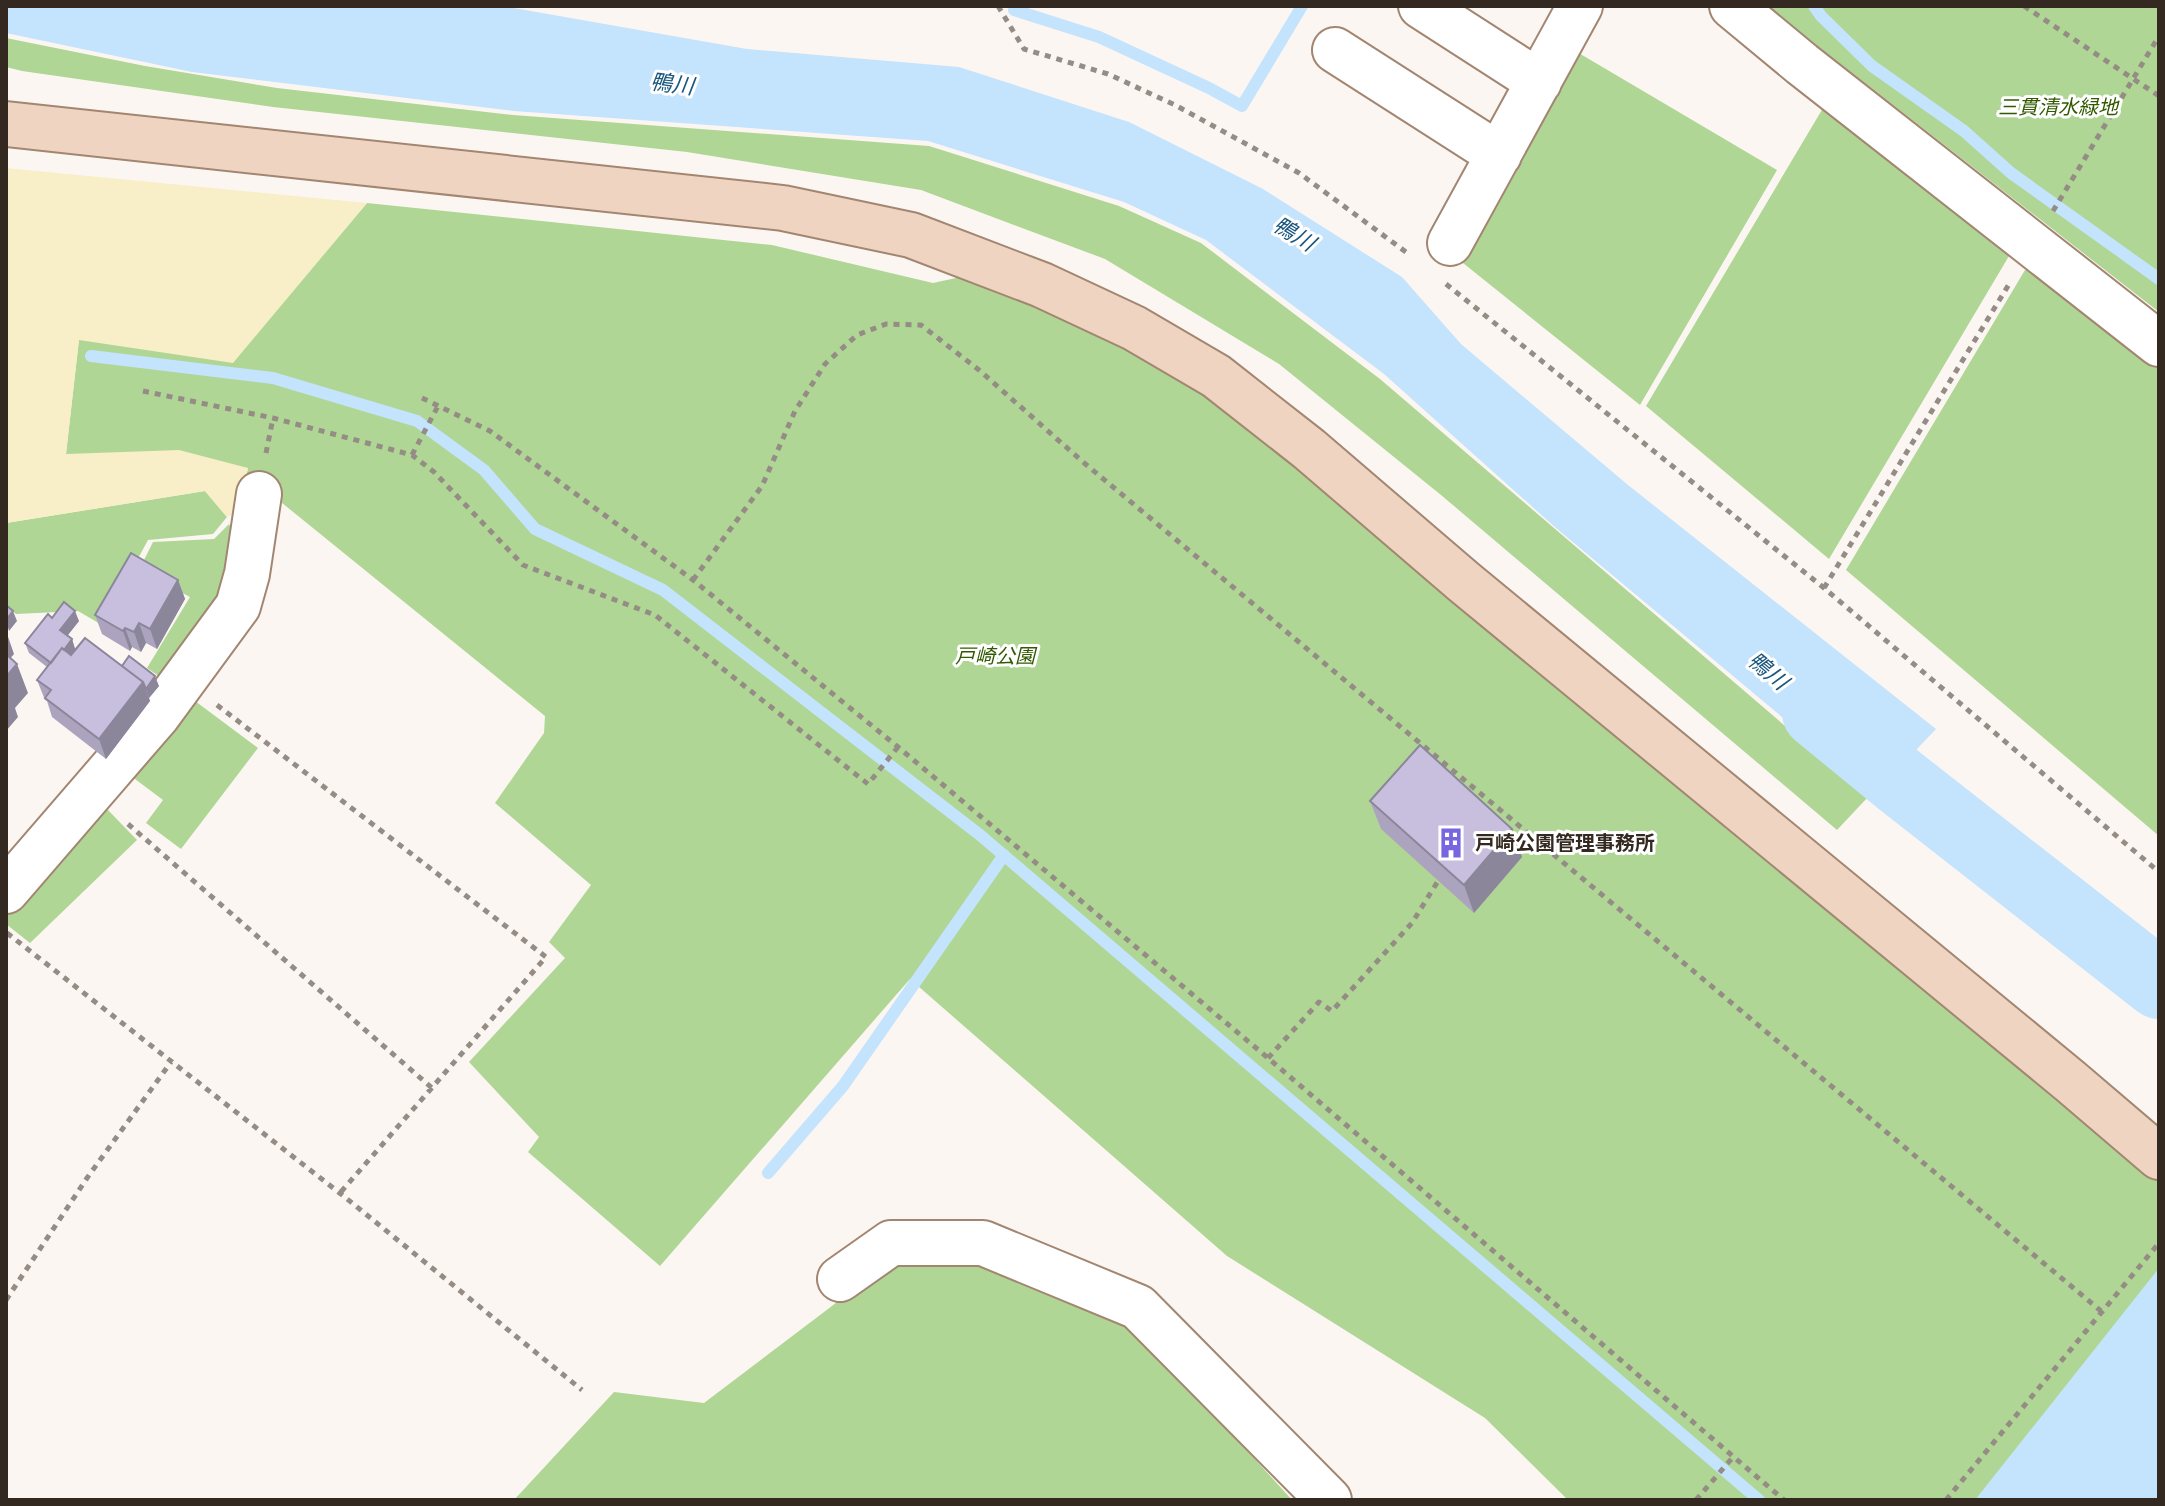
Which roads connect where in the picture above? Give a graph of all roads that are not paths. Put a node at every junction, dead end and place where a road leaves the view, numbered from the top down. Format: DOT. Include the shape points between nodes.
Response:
graph roads {
  1 [pos="1421,6"];
  2 [pos="1580,6"];
  3 [pos="1732,6"];
  4 [pos="1335,50"];
  5 [pos="1539,82"];
  6 [pos="6,124"];
  7 [pos="1499,155"];
  8 [pos="1438,263"];
  9 [pos="2159,344"];
  10 [pos="259,494"];
  11 [pos="6,891"];
  12 [pos="2159,1157"];
  13 [pos="840,1279"];
  14 [pos="1329,1500"];
  1 -- 5 [label="street"];
  2 -- 5 [label="street"];
  3 -- 9 [label="street" via="1802,64 2038,236"];
  4 -- 7 [label="street"];
  5 -- 7 [label="street"];
  6 -- 12 [label="street" via="783,208 911,235 1042,285 1134,328 1216,376 1309,449"];
  7 -- 8 [label="street"];
  10 -- 11 [label="street" via="238,606 158,715"];
  13 -- 14 [label="street" via="891,1243 983,1243 1138,1307"];
}
